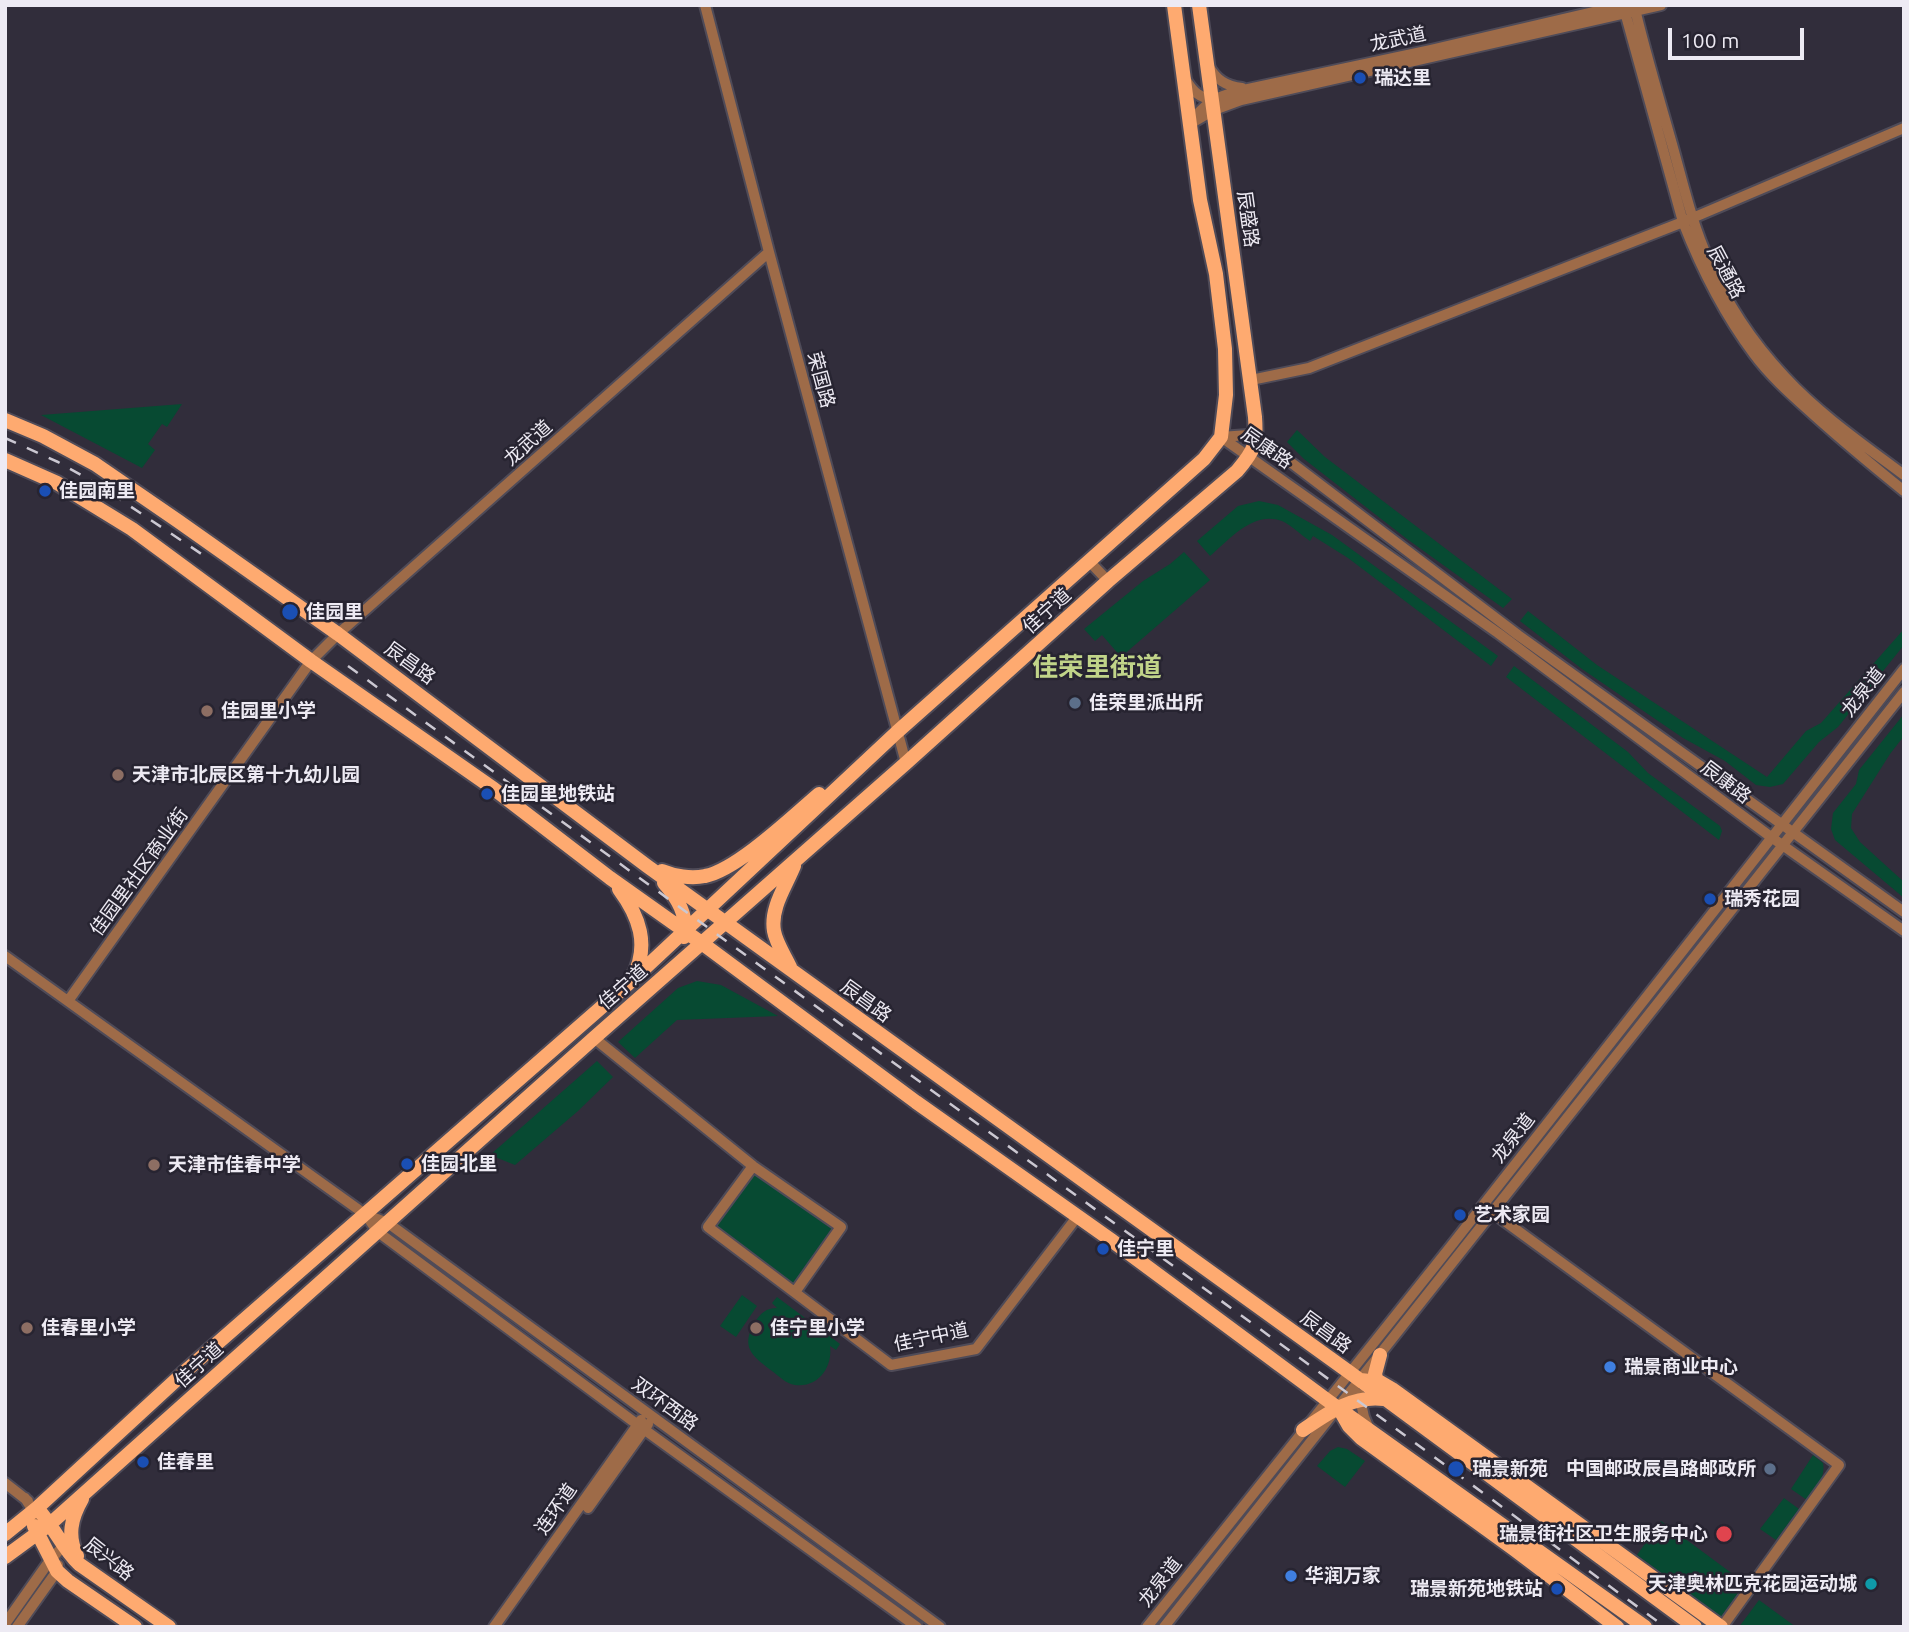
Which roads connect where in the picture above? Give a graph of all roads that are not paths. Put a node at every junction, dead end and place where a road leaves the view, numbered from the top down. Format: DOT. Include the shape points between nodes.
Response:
graph roads {
  1 [pos="705,5"];
  2 [pos="1174,5"];
  3 [pos="1199,5"];
  4 [pos="1661,5"];
  5 [pos="1628,8"];
  6 [pos="1207,63"];
  7 [pos="1183,75"];
  8 [pos="1249,88"];
  9 [pos="1213,105"];
  10 [pos="1190,124"];
  11 [pos="1904,128"];
  12 [pos="1688,220"];
  13 [pos="769,252"];
  14 [pos="1251,380"];
  15 [pos="5,420"];
  16 [pos="1221,437"];
  17 [pos="1257,439"];
  18 [pos="1249,457"];
  19 [pos="5,460"];
  20 [pos="1904,475"];
  21 [pos="1904,491"];
  22 [pos="1089,561"];
  23 [pos="1108,581"];
  24 [pos="338,634"];
  25 [pos="311,661"];
  26 [pos="1904,669"];
  27 [pos="1904,692"];
  28 [pos="897,732"];
  29 [pos="906,763"];
  30 [pos="858,770"];
  31 [pos="1780,824"];
  32 [pos="1793,834"];
  33 [pos="1771,837"];
  34 [pos="1783,846"];
  35 [pos="797,860"];
  36 [pos="647,866"];
  37 [pos="610,878"];
  38 [pos="708,909"];
  39 [pos="1904,912"];
  40 [pos="726,923"];
  41 [pos="685,931"];
  42 [pos="1904,931"];
  43 [pos="702,944"];
  44 [pos="5,956"];
  45 [pos="792,972"];
  46 [pos="628,984"];
  47 [pos="651,987"];
  48 [pos="68,1001"];
  49 [pos="594,1038"];
  50 [pos="753,1166"];
  51 [pos="1482,1205"];
  52 [pos="1493,1212"];
  53 [pos="366,1215"];
  54 [pos="1077,1217"];
  55 [pos="383,1227"];
  56 [pos="795,1293"];
  57 [pos="1374,1351"];
  58 [pos="1354,1376"];
  59 [pos="1376,1382"];
  60 [pos="1359,1399"];
  61 [pos="1385,1399"];
  62 [pos="1333,1404"];
  63 [pos="650,1415"];
  64 [pos="641,1427"];
  65 [pos="1369,1429"];
  66 [pos="1303,1430"];
  67 [pos="5,1483"];
  68 [pos="90,1486"];
  69 [pos="35,1511"];
  70 [pos="43,1530"];
  71 [pos="5,1534"];
  72 [pos="64,1545"];
  73 [pos="5,1558"];
  74 [pos="49,1561"];
  75 [pos="86,1570"];
  76 [pos="5,1624"];
  77 [pos="1638,1625"];
  78 [pos="17,1627"];
  79 [pos="135,1627"];
  80 [pos="169,1627"];
  81 [pos="494,1627"];
  82 [pos="502,1627"];
  83 [pos="917,1627"];
  84 [pos="940,1627"];
  85 [pos="1147,1627"];
  86 [pos="1164,1627"];
  87 [pos="1617,1627"];
  88 [pos="1695,1627"];
  89 [pos="1722,1627"];
  1 -- 13 [label="street, 荣国路"];
  2 -- 7 [label="main road"];
  3 -- 6 [label="main road, 辰盛路"];
  4 -- 5 [label="street"];
  5 -- 8 [label="street, 龙武道"];
  5 -- 9 [label="street"];
  5 -- 12 [label="street, 辰通路"];
  6 -- 8 [label="street" via="1226,85"];
  6 -- 9 [label="main road, 辰盛路"];
  7 -- 9 [label="street" via="1194,91"];
  7 -- 10 [label="main road"];
  8 -- 9 [label="street, 龙武道"];
  9 -- 10 [label="street, 龙武道"];
  9 -- 14 [label="main road, 辰盛路"];
  10 -- 16 [label="main road" via="1225,349"];
  11 -- 12 [label="street"];
  12 -- 14 [label="street" via="1309,368"];
  12 -- 20 [label="street, 辰通路" via="1728,299 1773,363 1802,394"];
  12 -- 21 [label="street, 辰通路" via="1712,288 1754,353 1785,389"];
  13 -- 24 [label="street, 龙武道"];
  13 -- 28 [label="street, 荣国路"];
  14 -- 17 [label="main road, 辰盛路"];
  15 -- 24 [label="main road, 辰昌路" via="104,470"];
  16 -- 17 [label="street, 辰康路"];
  16 -- 18 [label="street, 辰康路"];
  16 -- 22 [label="main road, 佳宁道" via="1205,459"];
  17 -- 18 [label="main road, 佳宁道"];
  17 -- 31 [label="street, 辰康路"];
  18 -- 23 [label="main road, 佳宁道"];
  18 -- 33 [label="street, 辰康路" via="1498,633"];
  19 -- 25 [label="main road" via="57,483 132,529"];
  22 -- 23 [label="street"];
  22 -- 28 [label="main road, 佳宁道"];
  23 -- 29 [label="main road, 佳宁道"];
  24 -- 25 [label="street, 龙武道"];
  24 -- 36 [label="main road, 辰昌路"];
  25 -- 37 [label="main road" via="494,789"];
  25 -- 48 [label="street, 佳园里社区商业街"];
  26 -- 31 [label="street, 龙泉道"];
  27 -- 32 [label="street, 龙泉道"];
  28 -- 29 [label="street, 荣国路"];
  28 -- 30 [label="main road, 佳宁道"];
  29 -- 35 [label="main road, 佳宁道"];
  30 -- 36 [label="main road" via="716,873 680,876"];
  30 -- 38 [label="main road, 佳宁道"];
  31 -- 32 [label="street, 辰康路"];
  31 -- 33 [label="street, 龙泉道"];
  32 -- 34 [label="street, 龙泉道"];
  32 -- 39 [label="street, 辰康路"];
  33 -- 34 [label="street, 辰康路"];
  33 -- 51 [label="street, 龙泉道"];
  34 -- 42 [label="street, 辰康路"];
  34 -- 52 [label="street, 龙泉道"];
  35 -- 40 [label="main road, 佳宁道"];
  35 -- 45 [label="main road" via="774,914 776,937"];
  36 -- 38 [label="main road, 辰昌路"];
  36 -- 41 [label="main road" via="680,904"];
  37 -- 41 [label="main road"];
  37 -- 46 [label="main road" via="632,908 642,939 638,966"];
  38 -- 40 [label="main road, 辰昌路"];
  38 -- 41 [label="main road, 佳宁道"];
  40 -- 43 [label="main road, 佳宁道"];
  40 -- 45 [label="main road, 辰昌路"];
  41 -- 43 [label="main road"];
  41 -- 46 [label="main road, 佳宁道"];
  41 -- 47 [label="main road" via="679,951"];
  43 -- 47 [label="main road, 佳宁道"];
  43 -- 54 [label="main road"];
  44 -- 48 [label="street"];
  45 -- 58 [label="main road, 辰昌路"];
  46 -- 53 [label="main road, 佳宁道"];
  47 -- 49 [label="main road, 佳宁道"];
  48 -- 53 [label="street"];
  49 -- 50 [label="street"];
  49 -- 55 [label="main road, 佳宁道"];
  50 -- 56 [label="street, 佳宁中道" via="708,1227"];
  50 -- 56 [label="street" via="841,1227"];
  51 -- 52 [label="street"];
  51 -- 57 [label="street, 龙泉道"];
  52 -- 57 [label="street, 龙泉道"];
  52 -- 89 [label="street" via="1839,1465"];
  53 -- 55 [label="street"];
  53 -- 69 [label="main road, 佳宁道" via="189,1368"];
  54 -- 56 [label="street, 佳宁中道" via="976,1349 891,1365"];
  54 -- 62 [label="main road"];
  55 -- 63 [label="street, 双环西路"];
  55 -- 64 [label="street, 双环西路"];
  55 -- 68 [label="main road, 佳宁道"];
  57 -- 58 [label="street"];
  57 -- 59 [label="main road"];
  58 -- 59 [label="main road"];
  58 -- 60 [label="street"];
  58 -- 61 [label="main road, 辰昌路"];
  58 -- 62 [label="street, 龙泉道"];
  59 -- 61 [label="main road"];
  59 -- 89 [label="main road" via="1404,1397"];
  60 -- 61 [label="main road"];
  60 -- 62 [label="main road"];
  60 -- 65 [label="street"];
  61 -- 88 [label="main road, 辰昌路"];
  62 -- 65 [label="main road"];
  62 -- 66 [label="main road"];
  62 -- 86 [label="street, 龙泉道"];
  62 -- 87 [label="main road" via="1361,1438"];
  63 -- 64 [label="street, 连环道"];
  63 -- 84 [label="street, 双环西路"];
  64 -- 81 [label="street, 连环道"];
  64 -- 82 [label="street, 连环道"];
  64 -- 83 [label="street, 双环西路"];
  65 -- 77 [label="main road"];
  66 -- 85 [label="street, 龙泉道"];
  67 -- 69 [label="street"];
  68 -- 70 [label="main road, 佳宁道"];
  68 -- 75 [label="main road" via="71,1530 73,1546"];
  69 -- 70 [label="main road, 辰兴路"];
  69 -- 71 [label="main road, 佳宁道"];
  70 -- 72 [label="main road, 辰兴路"];
  70 -- 73 [label="main road, 佳宁道"];
  70 -- 74 [label="main road, 辰兴路"];
  72 -- 74 [label="street"];
  72 -- 75 [label="main road, 辰兴路"];
  73 -- 74 [label="main road" via="29,1550"];
  74 -- 76 [label="street"];
  74 -- 78 [label="street"];
  74 -- 79 [label="main road, 辰兴路" via="68,1581"];
  75 -- 80 [label="main road, 辰兴路"];
}
